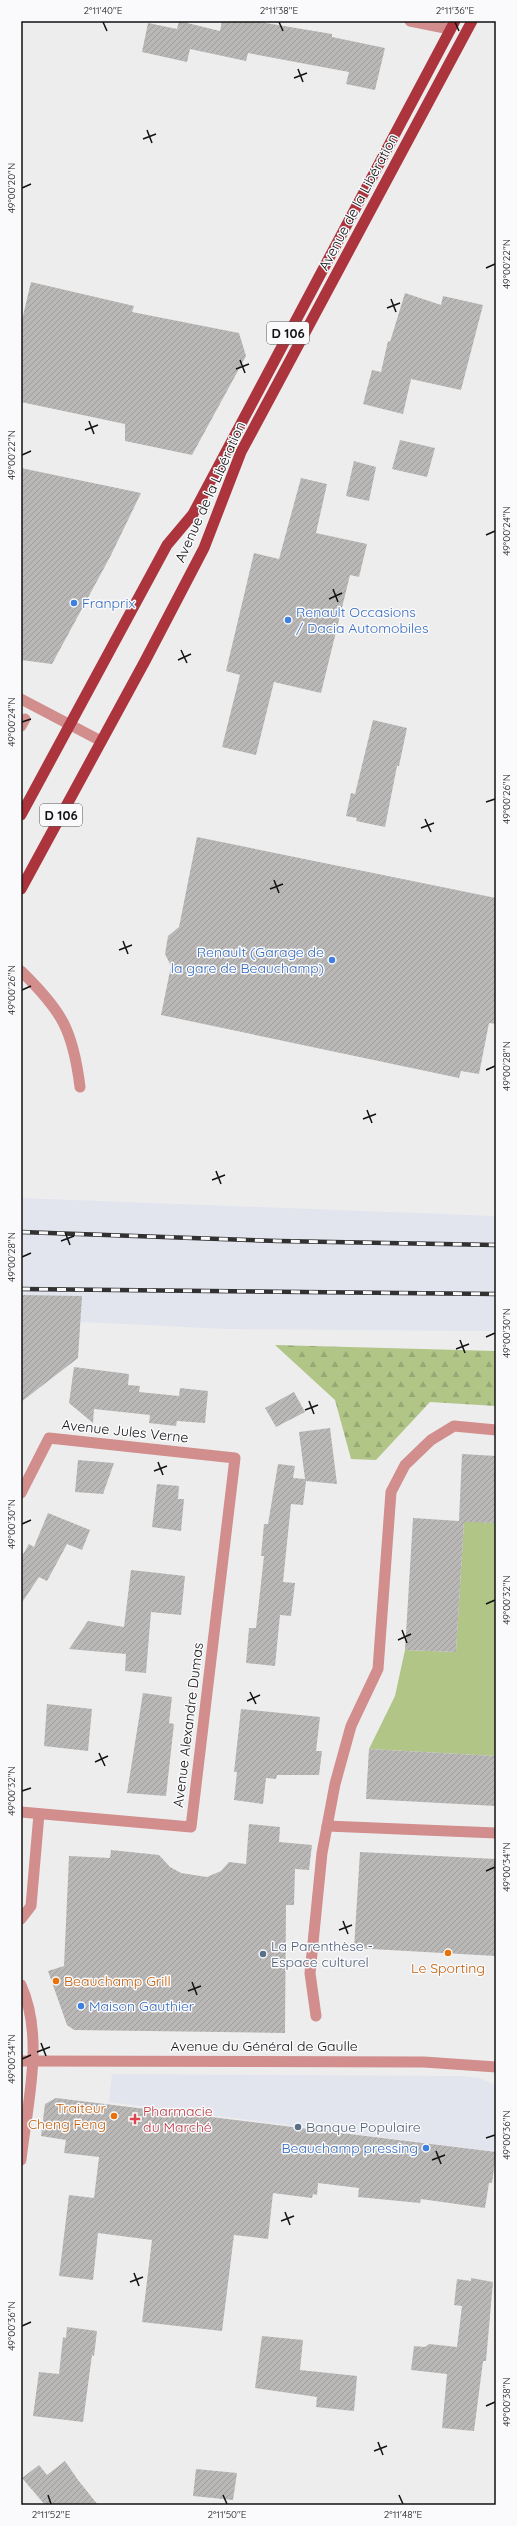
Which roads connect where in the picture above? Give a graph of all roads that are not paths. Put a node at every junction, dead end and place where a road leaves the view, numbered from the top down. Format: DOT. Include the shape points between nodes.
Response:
graph roads {
  1 [pos="410,21"];
  2 [pos="472,21"];
  3 [pos="452,25"];
  4 [pos="463,37"];
  5 [pos="21,699"];
  6 [pos="70,724"];
  7 [pos="101,741"];
  8 [pos="21,815"];
  9 [pos="21,890"];
  10 [pos="21,970"];
  11 [pos="80,1087"];
  12 [pos="496,1430"];
  13 [pos="235,1458"];
  14 [pos="21,1493"];
  15 [pos="21,1812"];
  16 [pos="39,1814"];
  17 [pos="327,1826"];
  18 [pos="496,1833"];
  19 [pos="21,1919"];
  20 [pos="21,1985"];
  21 [pos="316,2016"];
  22 [pos="26,2061"];
  23 [pos="496,2067"];
  24 [pos="21,2160"];
  1 -- 3 [label="street"];
  2 -- 4 [label="main road, Avenue de la Libération / D 106"];
  3 -- 4 [label="street"];
  3 -- 6 [label="main road, Avenue de la Libération / D 106" via="193,514 167,545"];
  4 -- 7 [label="main road, Avenue de la Libération / D 106" via="241,452 204,548"];
  5 -- 6 [label="street"];
  6 -- 7 [label="street"];
  6 -- 8 [label="main road, Avenue de la Libération / D 106"];
  7 -- 9 [label="main road, Avenue de la Libération / D 106"];
  10 -- 11 [label="street" via="48,998 68,1028 76,1055"];
  12 -- 17 [label="street" via="454,1426 431,1440 404,1465 391,1492 378,1669 351,1726 335,1784"];
  13 -- 14 [label="street, Avenue Jules Verne" via="49,1438"];
  13 -- 16 [label="street, Avenue Alexandre Dumas" via="190,1827"];
  15 -- 16 [label="street, Avenue Alexandre Dumas"];
  16 -- 19 [label="street" via="31,1906"];
  17 -- 18 [label="street"];
  17 -- 21 [label="street" via="310,1973"];
  20 -- 22 [label="street" via="28,2002 34,2035"];
  22 -- 23 [label="street, Avenue du Général de Gaulle" via="424,2062"];
  22 -- 24 [label="street"];
}
